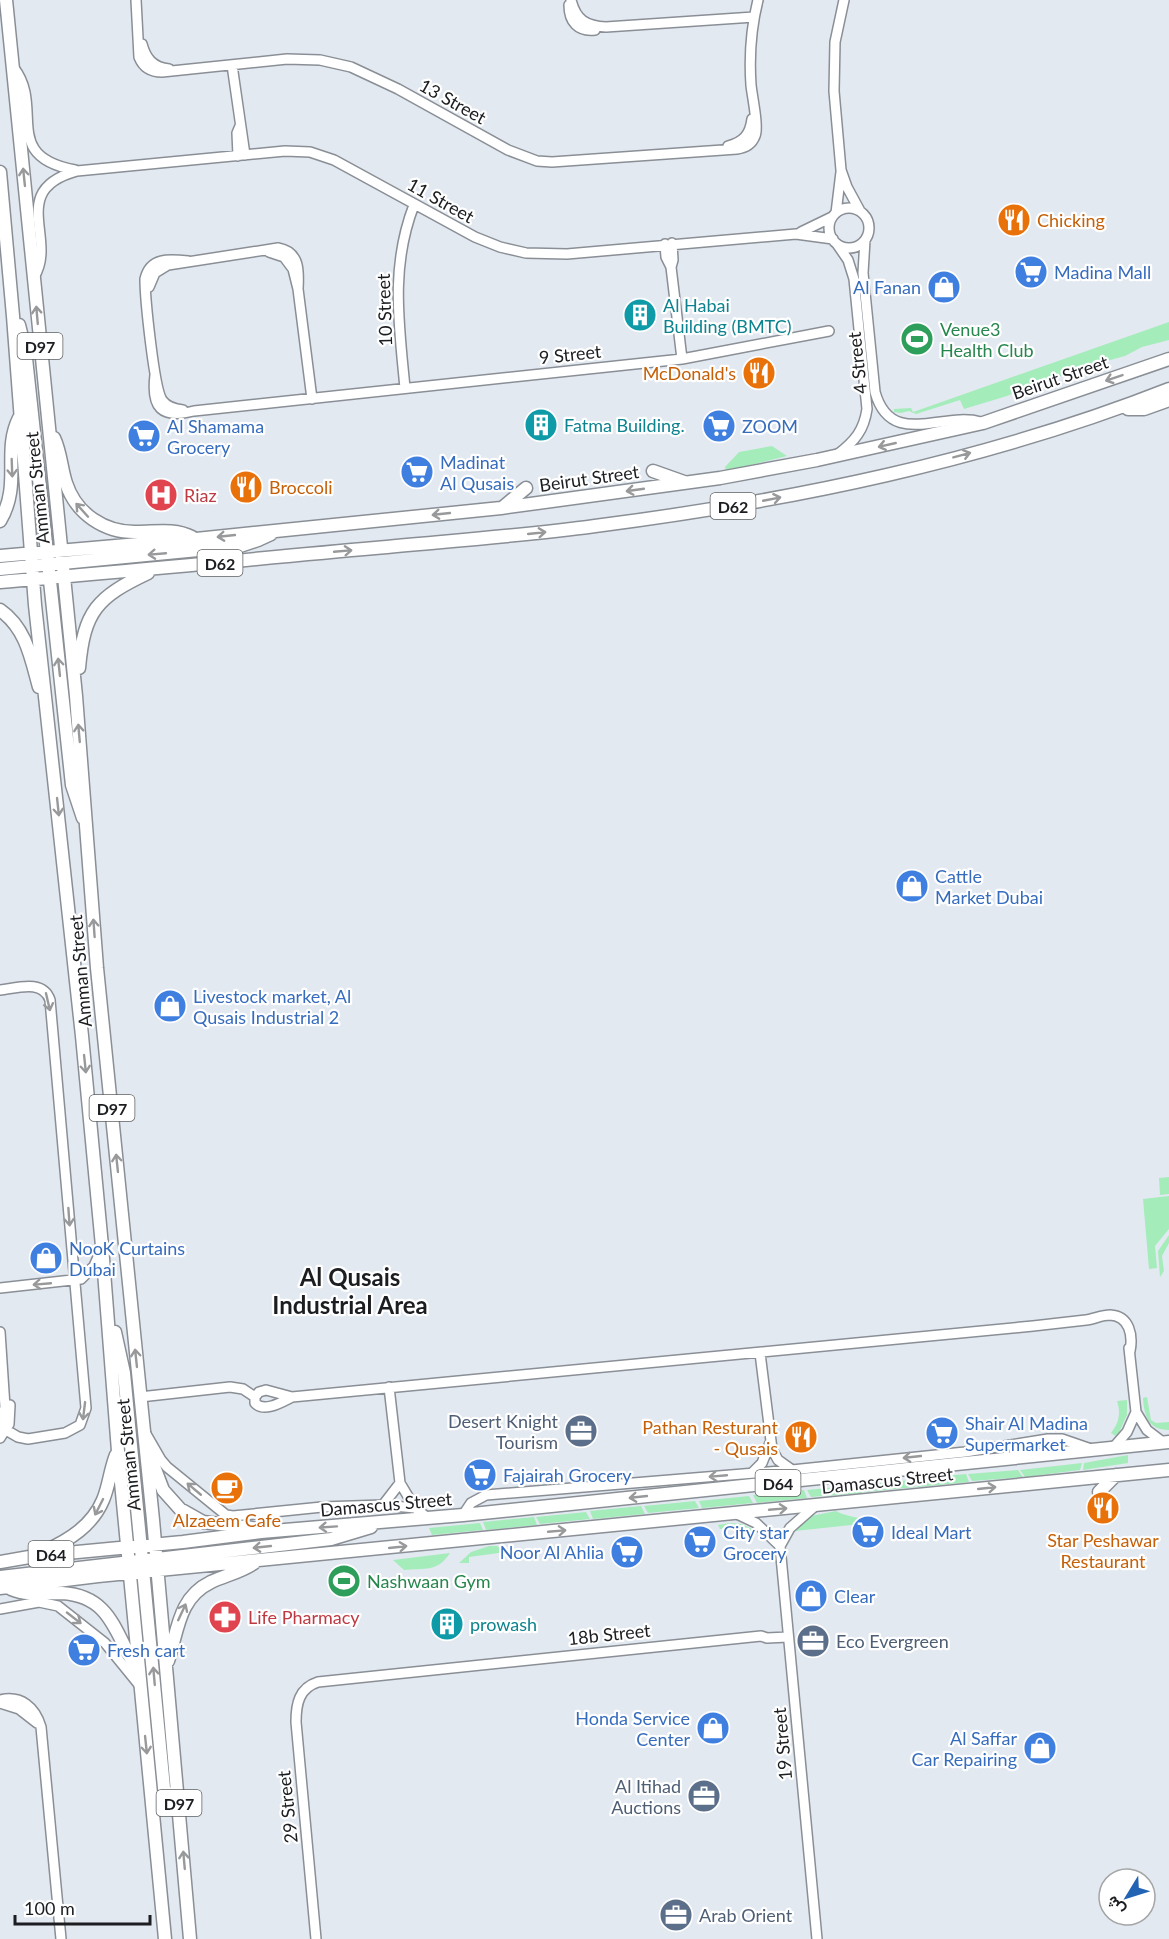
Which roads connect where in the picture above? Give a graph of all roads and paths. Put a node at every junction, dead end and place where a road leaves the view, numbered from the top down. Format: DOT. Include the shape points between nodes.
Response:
graph roads {
  1 [pos="6,0"];
  2 [pos="136,0"];
  3 [pos="570,0"];
  4 [pos="758,0"];
  5 [pos="844,0"];
  6 [pos="754,17"];
  7 [pos="232,64"];
  8 [pos="14,68"];
  9 [pos="242,156"];
  10 [pos="841,170"];
  11 [pos="77,171"];
  12 [pos="0,172"];
  13 [pos="418,207"];
  14 [pos="860,210"];
  15 [pos="834,215"];
  16 [pos="796,234"];
  17 [pos="865,240"];
  18 [pos="835,242"];
  19 [pos="668,244"];
  20 [pos="34,277"];
  21 [pos="13,316"];
  22 [pos="829,332"];
  23 [pos="682,359"];
  24 [pos="1166,359"];
  25 [pos="1169,380"];
  26 [pos="405,388"];
  27 [pos="1169,389"];
  28 [pos="312,399"];
  29 [pos="1169,400"];
  30 [pos="1120,408"];
  31 [pos="21,414"];
  32 [pos="984,423"];
  33 [pos="48,429"];
  34 [pos="834,457"];
  35 [pos="653,471"];
  36 [pos="688,483"];
  37 [pos="526,488"];
  38 [pos="501,508"];
  39 [pos="0,521"];
  40 [pos="275,531"];
  41 [pos="195,539"];
  42 [pos="0,556"];
  43 [pos="62,557"];
  44 [pos="47,558"];
  45 [pos="32,560"];
  46 [pos="0,569"];
  47 [pos="155,569"];
  48 [pos="64,577"];
  49 [pos="49,578"];
  50 [pos="34,580"];
  51 [pos="0,582"];
  52 [pos="0,610"];
  53 [pos="76,696"];
  54 [pos="47,707"];
  55 [pos="87,826"];
  56 [pos="0,990"];
  57 [pos="102,1246"];
  58 [pos="74,1281"];
  59 [pos="0,1288"];
  60 [pos="108,1317"];
  61 [pos="0,1332"];
  62 [pos="760,1353"];
  63 [pos="389,1387"];
  64 [pos="140,1397"];
  65 [pos="255,1397"];
  66 [pos="292,1397"];
  67 [pos="1136,1412"];
  68 [pos="143,1428"];
  69 [pos="2,1431"];
  70 [pos="770,1443"];
  71 [pos="1167,1443"];
  72 [pos="145,1448"];
  73 [pos="1113,1448"];
  74 [pos="1093,1450"];
  75 [pos="118,1451"];
  76 [pos="1169,1460"];
  77 [pos="792,1470"];
  78 [pos="1169,1470"];
  79 [pos="1149,1472"];
  80 [pos="752,1473"];
  81 [pos="1116,1475"];
  82 [pos="400,1483"];
  83 [pos="1099,1492"];
  84 [pos="383,1505"];
  85 [pos="815,1506"];
  86 [pos="415,1508"];
  87 [pos="736,1513"];
  88 [pos="463,1515"];
  89 [pos="428,1518"];
  90 [pos="380,1523"];
  91 [pos="261,1532"];
  92 [pos="155,1544"];
  93 [pos="141,1546"];
  94 [pos="780,1546"];
  95 [pos="128,1547"];
  96 [pos="35,1556"];
  97 [pos="256,1561"];
  98 [pos="0,1562"];
  99 [pos="150,1565"];
  100 [pos="129,1567"];
  101 [pos="2,1584"];
  102 [pos="0,1609"];
  103 [pos="788,1634"];
  104 [pos="165,1668"];
  105 [pos="138,1671"];
  106 [pos="318,1682"];
  107 [pos="140,1686"];
  108 [pos="0,1701"];
  109 [pos="180,1813"];
  110 [pos="61,1939"];
  111 [pos="165,1939"];
  112 [pos="190,1939"];
  113 [pos="316,1939"];
  114 [pos="817,1939"];
  1 -- 8 [label="main road, Amman Street / D97"];
  2 -- 7 [label="street, 13 Street" via="139,33 151,62 174,70"];
  3 -- 6 [label="street" via="570,16 576,26 587,31"];
  4 -- 6 [label="street, 13 Street"];
  5 -- 10 [label="street" via="835,42 834,74"];
  6 -- 7 [label="street, 13 Street" via="751,128 735,144 717,149 537,161 508,150 351,67 320,60 287,59"];
  7 -- 9 [label="street" via="244,136"];
  8 -- 11 [label="street, 11 Street" via="24,86 26,130 31,145 49,163"];
  20 -- 8 [label="main road, Amman Street / D97, one-way"];
  9 -- 11 [label="street, 11 Street"];
  9 -- 13 [label="street, 11 Street" via="298,151 322,155"];
  10 -- 14 [label="street"];
  10 -- 15 [label="street"];
  11 -- 20 [label="street, 11 Street" via="53,182 38,205 42,256"];
  12 -- 21 [label="main road, Amman Street / D97"];
  13 -- 19 [label="street, 11 Street" via="487,242 526,253 567,254"];
  13 -- 26 [label="street, 10 Street" via="406,231 399,260 397,289"];
  14 -- 15 [label="street" via="845,208"];
  14 -- 17 [label="street" via="869,226"];
  15 -- 16 [label="street, 11 Street"];
  15 -- 18 [label="street" via="829,228"];
  16 -- 18 [label="street, 11 Street"];
  16 -- 19 [label="street, 11 Street"];
  17 -- 18 [label="street" via="849,248"];
  17 -- 32 [label="street, 4 Street" via="863,273 875,392 882,409 895,421 913,426 956,419"];
  18 -- 34 [label="street, 4 Street" via="848,260 854,279 867,408 856,438"];
  19 -- 23 [label="street" via="673,260"];
  33 -- 20 [label="main road, Amman Street / D97, one-way"];
  21 -- 31 [label="main road, Amman Street / D97"];
  21 -- 44 [label="main road" via="24,340"];
  22 -- 23 [label="street, 9 Street"];
  23 -- 26 [label="street, 9 Street"];
  24 -- 32 [label="main road, Beirut Street / D62, one-way"];
  25 -- 30 [label="main road"];
  26 -- 28 [label="street, 9 Street"];
  27 -- 30 [label="main road, D62"];
  28 -- 28 [label="street, 9 Street" via="298,289 299,266 294,255 278,248 188,261 165,259 154,264 145,279 155,375 153,395 162,410 174,415"];
  29 -- 30 [label="main road" via="1144,408"];
  47 -- 30 [label="main road, D62, one-way" via="558,530 715,509 925,465"];
  31 -- 39 [label="main road, one-way" via="12,440 11,496"];
  31 -- 45 [label="main road, Amman Street / D97"];
  32 -- 34 [label="main road, Beirut Street / D62, one-way"];
  41 -- 33 [label="main road, one-way" via="174,531 115,530 89,517 69,490 58,447"];
  33 -- 43 [label="main road, Amman Street / D97"];
  34 -- 36 [label="main road, Beirut Street / D62"];
  35 -- 36 [label="main road"];
  36 -- 38 [label="main road, Beirut Street / D62, one-way"];
  37 -- 38 [label="main road"];
  38 -- 40 [label="main road, Beirut Street / D62, one-way"];
  40 -- 41 [label="main road, Beirut Street / D62, one-way"];
  40 -- 43 [label="main road, one-way" via="240,546"];
  41 -- 43 [label="main road, Beirut Street / D62"];
  42 -- 45 [label="main road"];
  43 -- 44 [label="main road, Beirut Street / D62"];
  43 -- 48 [label="main road, Amman Street / D97"];
  44 -- 45 [label="main road, Beirut Street"];
  44 -- 49 [label="main road"];
  45 -- 46 [label="main road"];
  45 -- 50 [label="main road, Amman Street / D97"];
  47 -- 48 [label="main road, D62"];
  47 -- 53 [label="main road" via="115,590 91,614 81,641"];
  48 -- 49 [label="main road, D62"];
  48 -- 53 [label="main road, Amman Street / D97"];
  49 -- 50 [label="main road, D62"];
  55 -- 49 [label="main road, one-way" via="72,785"];
  50 -- 51 [label="main road, D62"];
  50 -- 54 [label="main road, Amman Street / D97"];
  52 -- 54 [label="main road" via="24,639"];
  55 -- 53 [label="main road, Amman Street / D97, one-way"];
  54 -- 57 [label="main road, Amman Street / D97, one-way"];
  64 -- 55 [label="main road, Amman Street / D97, one-way" via="97,968"];
  56 -- 58 [label="street, one-way" via="34,986 43,988 48,996"];
  57 -- 58 [label="street" via="89,1273"];
  57 -- 60 [label="main road, Amman Street / D97"];
  58 -- 59 [label="street, one-way"];
  58 -- 69 [label="street, one-way" via="86,1408 83,1419 71,1432 28,1439"];
  60 -- 75 [label="main road, Amman Street / D97"];
  60 -- 93 [label="main road" via="124,1373"];
  61 -- 69 [label="street" via="10,1412"];
  62 -- 63 [label="street"];
  62 -- 67 [label="street" via="1096,1319 1115,1322 1126,1335"];
  62 -- 70 [label="street"];
  63 -- 66 [label="street"];
  63 -- 82 [label="street"];
  64 -- 65 [label="street" via="230,1387"];
  64 -- 68 [label="main road, Amman Street / D97"];
  65 -- 66 [label="street" via="266,1390"];
  65 -- 66 [label="street" via="257,1406 263,1408"];
  67 -- 71 [label="street" via="1147,1430"];
  67 -- 73 [label="street" via="1127,1432"];
  68 -- 72 [label="main road, Amman Street / D97"];
  84 -- 68 [label="street, one-way" via="226,1515 167,1467"];
  70 -- 77 [label="street" via="778,1460"];
  70 -- 80 [label="street" via="766,1457"];
  71 -- 73 [label="main road, Damascus Street / D64"];
  72 -- 91 [label="main road" via="164,1490 180,1509 203,1522"];
  72 -- 92 [label="main road, Amman Street / D97"];
  73 -- 74 [label="main road, Damascus Street / D64"];
  74 -- 77 [label="street, one-way" via="1062,1439 1048,1439"];
  74 -- 88 [label="main road, Damascus Street / D64, one-way"];
  75 -- 95 [label="main road, Amman Street / D97"];
  75 -- 96 [label="main road, one-way" via="104,1499 92,1519 68,1540"];
  76 -- 79 [label="main road"];
  77 -- 80 [label="street"];
  78 -- 79 [label="main road, Damascus Street / D64"];
  79 -- 81 [label="main road, Damascus Street / D64"];
  80 -- 88 [label="street, one-way" via="486,1495 471,1503"];
  81 -- 83 [label="main road"];
  85 -- 81 [label="main road, Damascus Street / D64, one-way"];
  82 -- 84 [label="street"];
  82 -- 86 [label="street"];
  84 -- 86 [label="street"];
  87 -- 85 [label="main road, Damascus Street / D64, one-way"];
  85 -- 94 [label="street" via="797,1519"];
  86 -- 89 [label="street"];
  87 -- 94 [label="street" via="756,1523"];
  97 -- 87 [label="main road, Damascus Street / D64, one-way"];
  88 -- 89 [label="main road, Damascus Street / D64"];
  89 -- 90 [label="main road, Damascus Street / D64"];
  90 -- 91 [label="main road, Damascus Street / D64, one-way"];
  90 -- 99 [label="main road, one-way" via="332,1539"];
  91 -- 92 [label="main road, Damascus Street / D64"];
  92 -- 93 [label="main road, Damascus Street / D64"];
  92 -- 99 [label="main road, Amman Street / D97"];
  93 -- 95 [label="main road, Damascus Street / D64"];
  93 -- 99 [label="main road"];
  94 -- 103 [label="street, 19 Street"];
  95 -- 96 [label="main road, Damascus Street / D64"];
  95 -- 100 [label="main road, Amman Street / D97"];
  96 -- 98 [label="main road, Damascus Street / D64"];
  97 -- 99 [label="main road, Damascus Street / D64"];
  104 -- 97 [label="main road, one-way" via="177,1622 188,1599 207,1584"];
  99 -- 100 [label="main road, Damascus Street / D64"];
  99 -- 104 [label="main road, Amman Street / D97"];
  109 -- 99 [label="main road, one-way" via="164,1788"];
  100 -- 101 [label="main road, Damascus Street / D64"];
  100 -- 105 [label="main road, Amman Street / D97"];
  101 -- 105 [label="main road" via="28,1594 67,1594 93,1602 110,1618"];
  102 -- 107 [label="street, one-way" via="39,1602 58,1606 105,1643"];
  103 -- 106 [label="street, 18b Street"];
  103 -- 114 [label="street, 19 Street"];
  104 -- 109 [label="main road, Amman Street / D97"];
  105 -- 107 [label="main road, Amman Street / D97"];
  106 -- 113 [label="street, 29 Street" via="306,1688 300,1697 296,1722"];
  107 -- 111 [label="main road, Amman Street / D97, one-way"];
  108 -- 110 [label="street" via="20,1709 40,1727"];
  112 -- 109 [label="main road, Amman Street / D97, one-way"];
}
